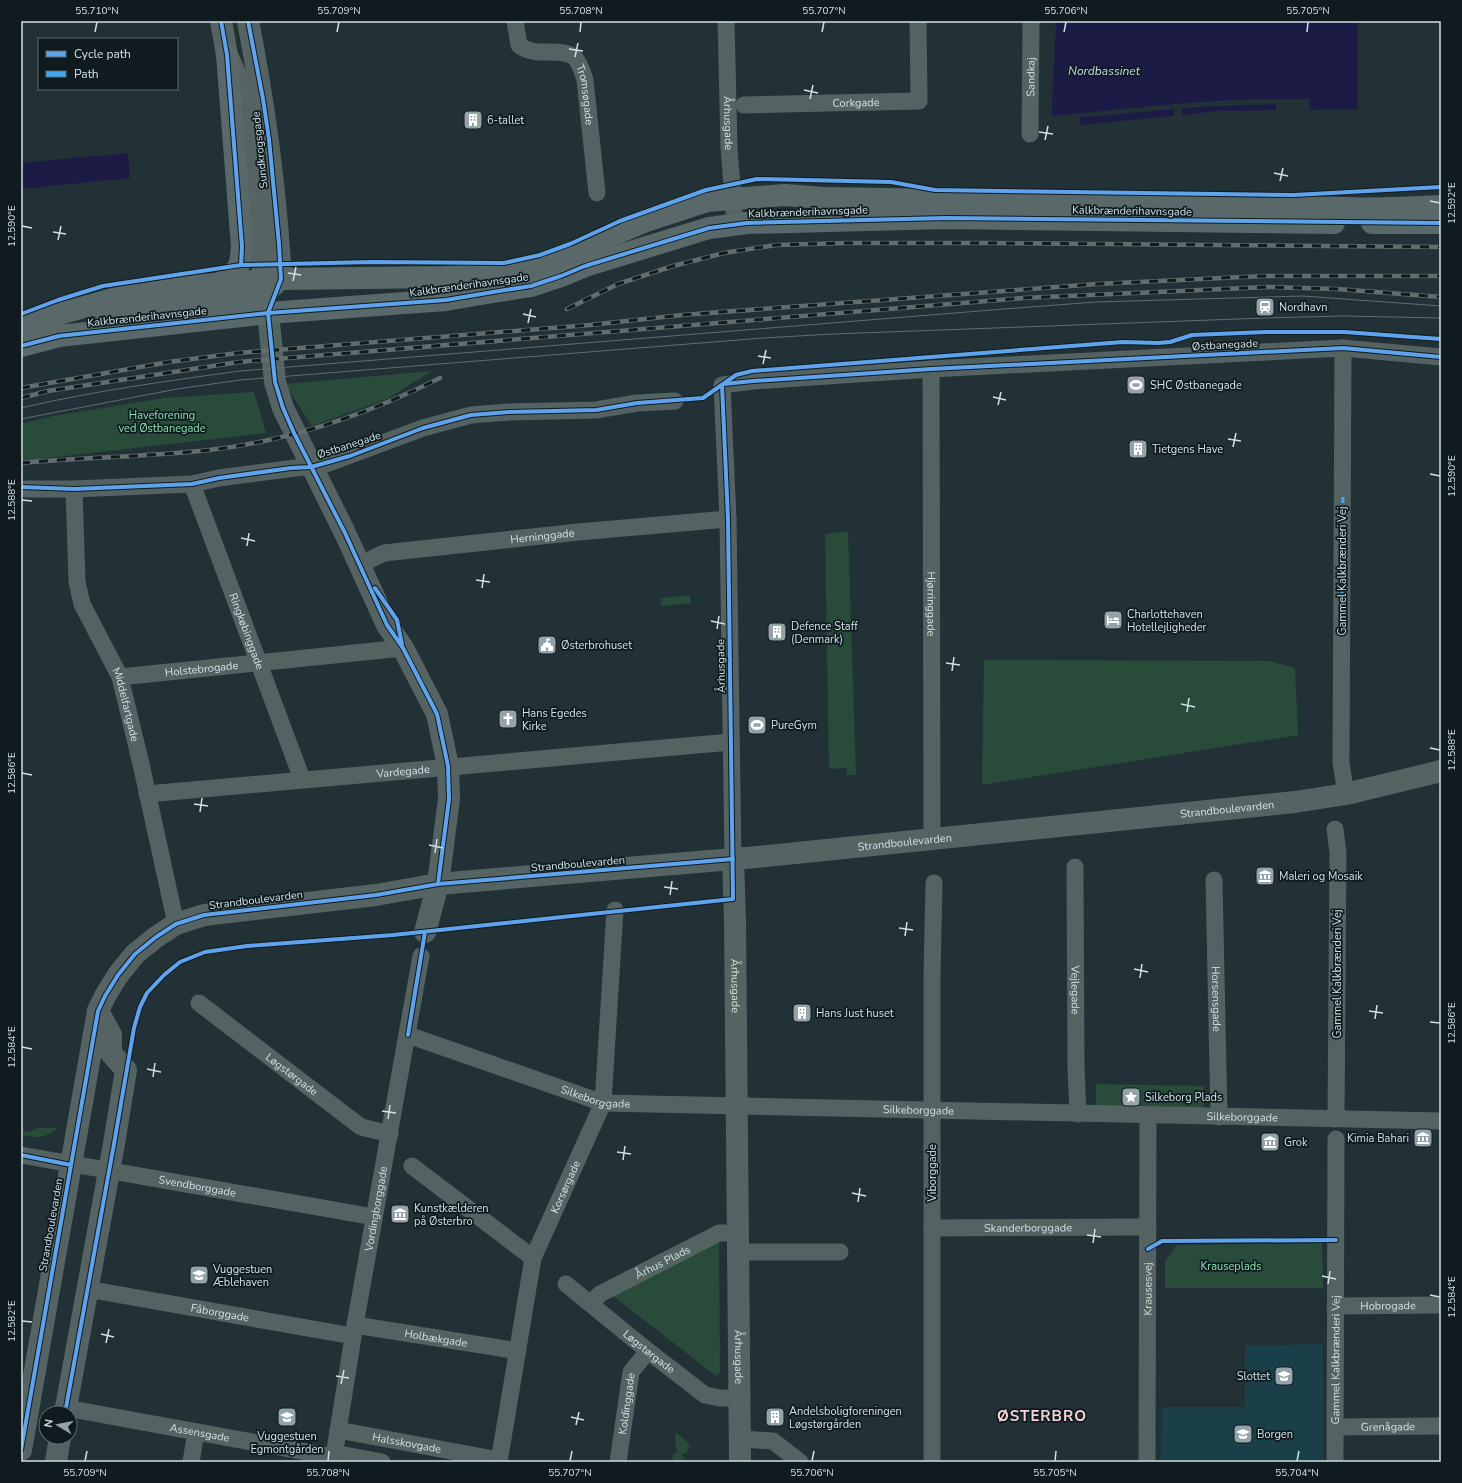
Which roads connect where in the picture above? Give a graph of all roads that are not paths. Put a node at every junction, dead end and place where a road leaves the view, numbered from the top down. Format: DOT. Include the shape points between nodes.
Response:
graph roads {
  1 [pos="221,21"];
  2 [pos="248,21"];
  3 [pos="515,21"];
  4 [pos="726,21"];
  5 [pos="918,21"];
  6 [pos="1031,21"];
  7 [pos="227,56"];
  8 [pos="744,106"];
  9 [pos="1030,134"];
  10 [pos="597,193"];
  11 [pos="734,199"];
  12 [pos="1441,206"];
  13 [pos="1441,223"];
  14 [pos="735,225"];
  15 [pos="220,283"];
  16 [pos="268,292"];
  17 [pos="21,328"];
  18 [pos="21,346"];
  19 [pos="1343,348"];
  20 [pos="1441,357"];
  21 [pos="931,369"];
  22 [pos="722,385"];
  23 [pos="674,401"];
  24 [pos="311,467"];
  25 [pos="192,484"];
  26 [pos="26,489"];
  27 [pos="74,489"];
  28 [pos="728,519"];
  29 [pos="359,565"];
  30 [pos="403,648"];
  31 [pos="260,663"];
  32 [pos="120,677"];
  33 [pos="731,742"];
  34 [pos="448,766"];
  35 [pos="1441,771"];
  36 [pos="302,779"];
  37 [pos="148,794"];
  38 [pos="1346,794"];
  39 [pos="1335,830"];
  40 [pos="932,838"];
  41 [pos="733,859"];
  42 [pos="1075,867"];
  43 [pos="1214,880"];
  44 [pos="934,883"];
  45 [pos="438,884"];
  46 [pos="615,910"];
  47 [pos="176,924"];
  48 [pos="425,932"];
  49 [pos="421,956"];
  50 [pos="198,1003"];
  51 [pos="98,1011"];
  52 [pos="408,1035"];
  53 [pos="603,1103"];
  54 [pos="736,1107"];
  55 [pos="931,1111"];
  56 [pos="1078,1114"];
  57 [pos="1148,1115"];
  58 [pos="1219,1117"];
  59 [pos="1336,1119"];
  60 [pos="1441,1122"];
  61 [pos="390,1134"];
  62 [pos="1336,1139"];
  63 [pos="21,1155"];
  64 [pos="71,1165"];
  65 [pos="412,1166"];
  66 [pos="109,1170"];
  67 [pos="374,1217"];
  68 [pos="1148,1227"];
  69 [pos="932,1228"];
  70 [pos="738,1243"];
  71 [pos="840,1252"];
  72 [pos="533,1258"];
  73 [pos="566,1284"];
  74 [pos="87,1289"];
  75 [pos="592,1303"];
  76 [pos="1441,1305"];
  77 [pos="1335,1306"];
  78 [pos="354,1330"];
  79 [pos="518,1351"];
  80 [pos="648,1351"];
  81 [pos="741,1398"];
  82 [pos="66,1405"];
  83 [pos="78,1413"];
  84 [pos="1441,1426"];
  85 [pos="1335,1427"];
  86 [pos="338,1430"];
  87 [pos="196,1432"];
  88 [pos="741,1439"];
  89 [pos="59,1445"];
  90 [pos="21,1450"];
  91 [pos="334,1457"];
  92 [pos="499,1461"];
  93 [pos="56,1462"];
  94 [pos="191,1462"];
  95 [pos="382,1462"];
  96 [pos="618,1462"];
  97 [pos="740,1462"];
  98 [pos="800,1462"];
  99 [pos="932,1462"];
  100 [pos="1147,1462"];
  101 [pos="1335,1462"];
  1 -- 7 [label="street, Sundkrogsgade"];
  2 -- 16 [label="street, Sundkrogsgade" via="269,139"];
  3 -- 10 [label="street, Tromsøgade" via="519,45 525,50 565,54 574,58 580,67 585,80"];
  4 -- 11 [label="street, Århusgade" via="729,147"];
  5 -- 8 [label="street, Corkgade" via="919,101"];
  6 -- 9 [label="street, Sandkaj"];
  7 -- 15 [label="main road" via="242,247 241,265"];
  7 -- 16 [label="street, Sundkrogsgade" via="239,81 250,124"];
  11 -- 12 [label="main road, Kalkbrænderihavnsgade" via="785,195 822,198 1286,206 1333,210"];
  11 -- 14 [label="street, Århusgade"];
  11 -- 16 [label="main road, Kalkbrænderihavnsgade" via="707,201 646,221 543,264 513,271"];
  13 -- 14 [label="main road, Kalkbrænderihavnsgade" via="946,218"];
  14 -- 16 [label="main road, Kalkbrænderihavnsgade" via="709,228 661,242 532,286 446,300"];
  15 -- 16 [label="main road, Kalkbrænderihavnsgade"];
  15 -- 17 [label="main road, Kalkbrænderihavnsgade" via="116,298 38,320"];
  16 -- 18 [label="main road, Kalkbrænderihavnsgade"];
  16 -- 24 [label="street" via="275,382 283,408"];
  19 -- 20 [label="street, Østbanegade"];
  19 -- 21 [label="street, Østbanegade"];
  19 -- 38 [label="street, Gammel Kalkbrænderi Vej" via="1341,763"];
  21 -- 22 [label="street, Østbanegade"];
  21 -- 40 [label="street, Hjørringgade"];
  22 -- 28 [label="street, Århusgade"];
  23 -- 24 [label="street, Østbanegade" via="638,403 596,410 471,415 423,428 350,456"];
  24 -- 25 [label="street, Østbanegade"];
  24 -- 29 [label="street"];
  25 -- 27 [label="street, Østbanegade"];
  25 -- 31 [label="street, Ringkøbinggade"];
  26 -- 27 [label="street, Østbanegade"];
  27 -- 32 [label="street, Middelfartgade" via="77,582 82,604"];
  28 -- 29 [label="street, Herninggade" via="384,553"];
  28 -- 33 [label="street, Århusgade"];
  29 -- 30 [label="street" via="397,620"];
  30 -- 31 [label="street, Holstebrogade"];
  30 -- 34 [label="street" via="437,714"];
  31 -- 32 [label="street, Holstebrogade"];
  31 -- 36 [label="street, Ringkøbinggade"];
  32 -- 37 [label="street, Middelfartgade"];
  33 -- 34 [label="street, Vardegade"];
  33 -- 41 [label="street, Århusgade"];
  34 -- 36 [label="street, Vardegade"];
  34 -- 45 [label="street" via="449,799"];
  35 -- 38 [label="street, Strandboulevarden"];
  36 -- 37 [label="street, Vardegade"];
  37 -- 47 [label="street, Middelfartgade"];
  38 -- 40 [label="street, Strandboulevarden" via="1296,802"];
  39 -- 59 [label="street, Gammel Kalkbrænderi Vej" via="1338,853"];
  40 -- 41 [label="street, Strandboulevarden"];
  41 -- 45 [label="street, Strandboulevarden"];
  41 -- 54 [label="street, Århusgade"];
  42 -- 56 [label="street, Vejlegade"];
  43 -- 58 [label="street, Horsensgade"];
  44 -- 55 [label="street, Viborggade"];
  45 -- 47 [label="street, Strandboulevarden" via="376,895 204,915"];
  45 -- 48 [label="street"];
  46 -- 53 [label="street, Korsørgade"];
  47 -- 51 [label="street, Strandboulevarden" via="135,954 118,975"];
  49 -- 52 [label="street, Vordingborggade"];
  50 -- 61 [label="street, Løgstørgade" via="361,1127"];
  51 -- 64 [label="street, Strandboulevarden"];
  51 -- 66 [label="street" via="111,1035 111,1053 126,1070"];
  52 -- 53 [label="street, Silkeborggade"];
  52 -- 61 [label="street, Vordingborggade"];
  53 -- 54 [label="street, Silkeborggade"];
  53 -- 72 [label="street, Korsørgade"];
  54 -- 55 [label="street, Silkeborggade"];
  54 -- 70 [label="street, Århusgade"];
  55 -- 56 [label="street, Silkeborggade"];
  55 -- 69 [label="street, Viborggade"];
  56 -- 57 [label="street, Silkeborggade"];
  57 -- 58 [label="street, Silkeborggade"];
  57 -- 68 [label="street, Krausesvej"];
  58 -- 59 [label="street, Silkeborggade"];
  59 -- 60 [label="street, Silkeborggade"];
  61 -- 67 [label="street, Vordingborggade"];
  62 -- 77 [label="street, Gammel Kalkbrænderi Vej"];
  63 -- 64 [label="street, Svendborggade"];
  64 -- 66 [label="street, Svendborggade"];
  64 -- 90 [label="street, Strandboulevarden"];
  65 -- 72 [label="street"];
  66 -- 67 [label="street, Svendborggade"];
  66 -- 74 [label="street"];
  67 -- 78 [label="street, Vordingborggade"];
  68 -- 69 [label="street, Skanderborggade"];
  68 -- 100 [label="street, Krausesvej"];
  69 -- 99 [label="street, Viborggade"];
  70 -- 71 [label="street"];
  70 -- 75 [label="street, Århus Plads" via="719,1233 600,1294"];
  70 -- 81 [label="street, Århusgade"];
  72 -- 79 [label="street, Korsørgade"];
  73 -- 75 [label="street, Løgstørgade"];
  74 -- 78 [label="street, Fåborggade"];
  74 -- 82 [label="street"];
  75 -- 80 [label="street, Løgstørgade"];
  76 -- 77 [label="street, Hobrogade"];
  77 -- 85 [label="street, Gammel Kalkbrænderi Vej"];
  78 -- 79 [label="street, Holbækgade"];
  78 -- 86 [label="street, Vordingborggade"];
  79 -- 92 [label="street, Korsørgade"];
  80 -- 81 [label="street, Løgstørgade" via="705,1395"];
  80 -- 96 [label="street, Koldinggade" via="632,1372"];
  81 -- 88 [label="street, Århusgade"];
  83 -- 87 [label="street, Assensgade"];
  84 -- 85 [label="street, Grenågade"];
  85 -- 101 [label="street, Gammel Kalkbrænderi Vej"];
  86 -- 91 [label="street, Vordingborggade"];
  86 -- 92 [label="street, Halsskovgade"];
  87 -- 91 [label="street, Assensgade"];
  87 -- 94 [label="street"];
  88 -- 97 [label="street, Århusgade"];
  88 -- 98 [label="street" via="773,1441"];
  89 -- 93 [label="street"];
  91 -- 95 [label="street, Halsskovgade"];
}
